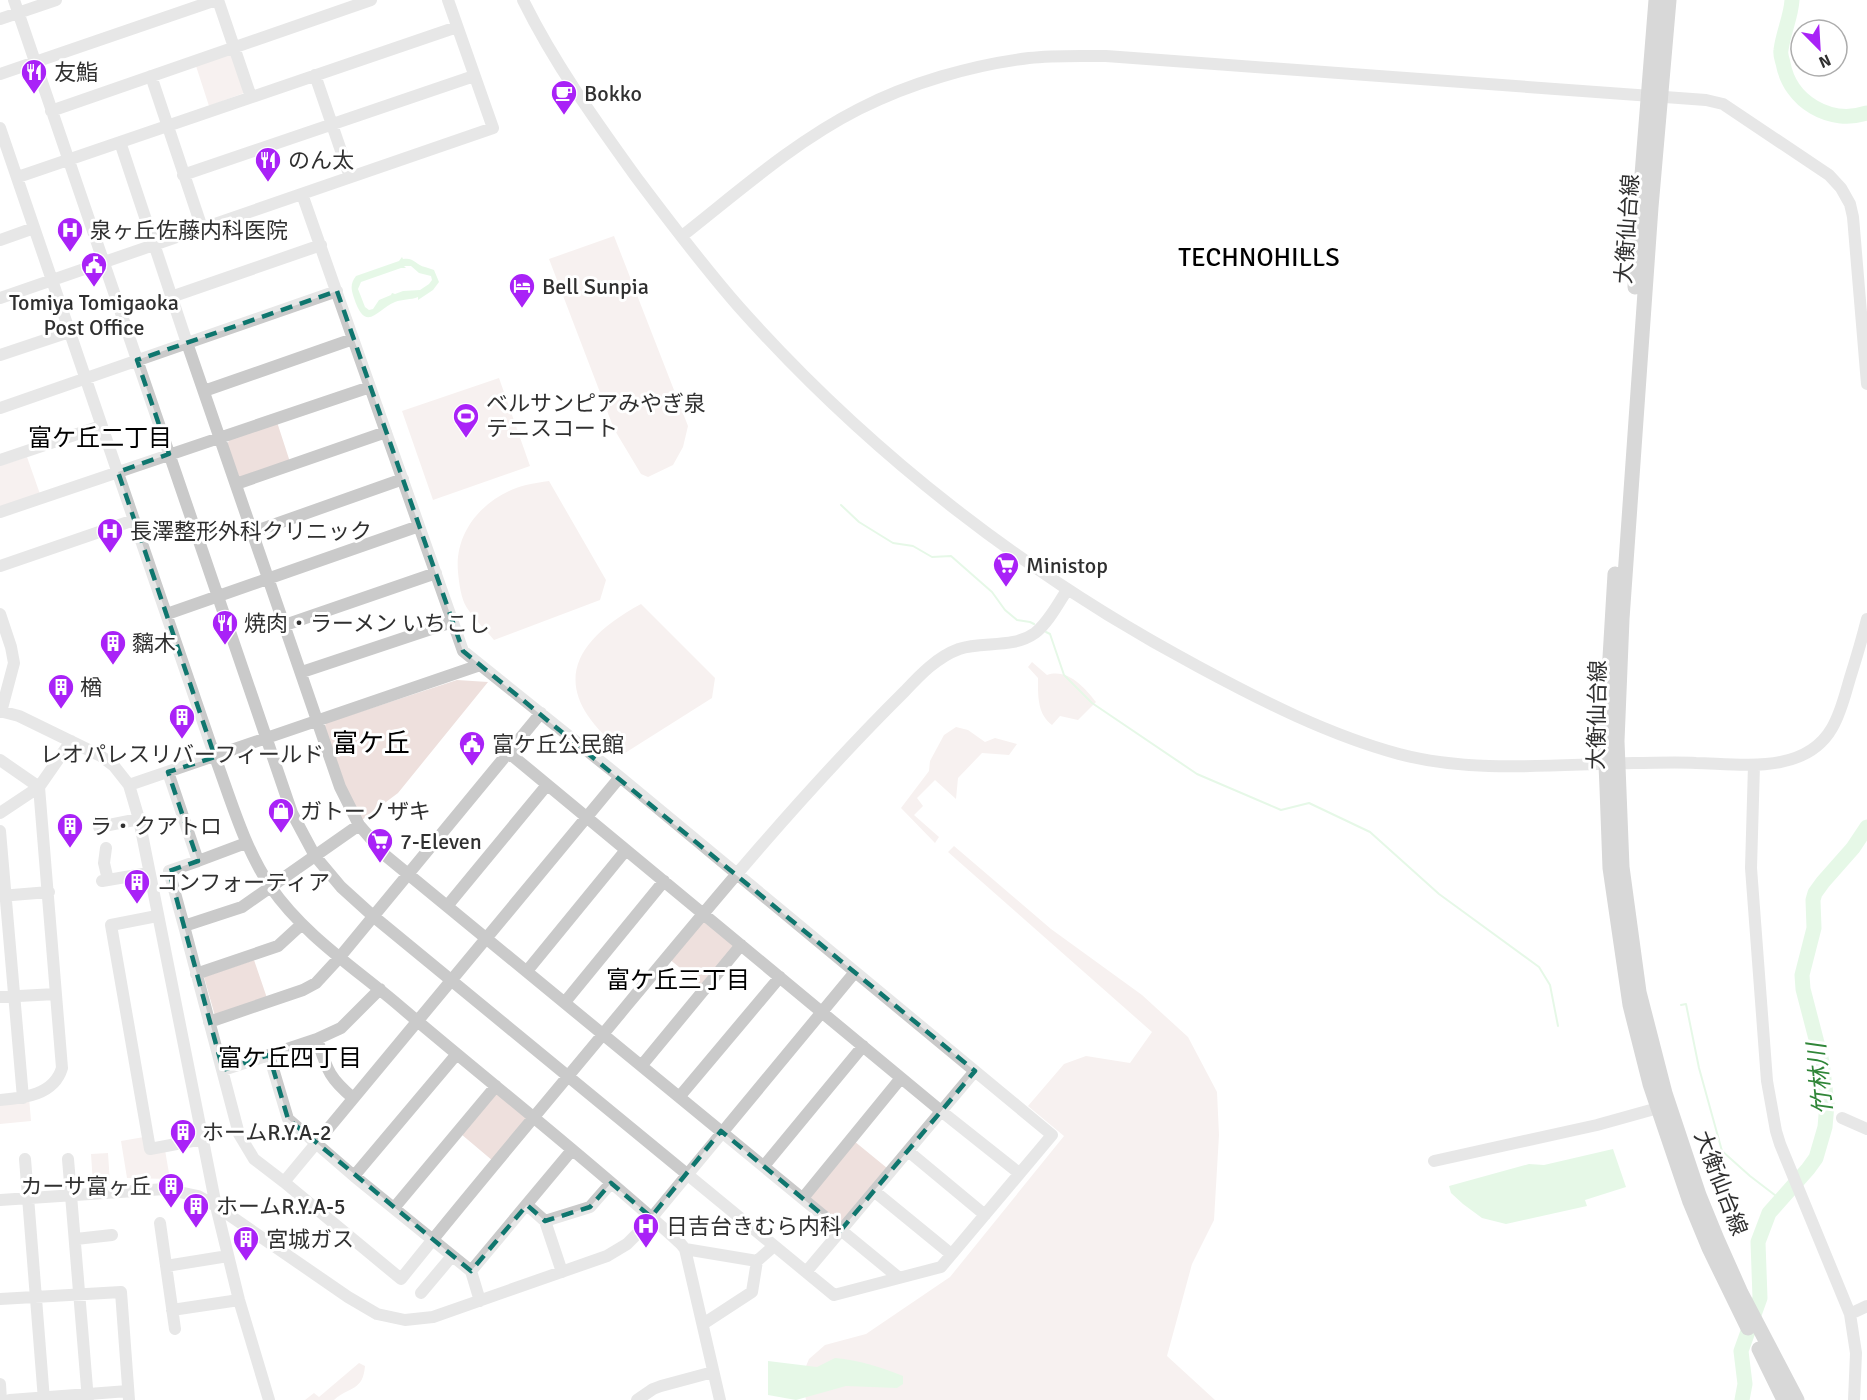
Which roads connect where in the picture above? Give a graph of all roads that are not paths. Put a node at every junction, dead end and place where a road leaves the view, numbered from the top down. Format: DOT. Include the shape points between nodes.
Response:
graph roads {
  1 [pos="14,0"];
  2 [pos="56,0"];
  3 [pos="217,0"];
  4 [pos="371,0"];
  5 [pos="448,0"];
  6 [pos="523,0"];
  7 [pos="1656,0"];
  8 [pos="1668,0"];
  9 [pos="18,13"];
  10 [pos="0,20"];
  11 [pos="457,27"];
  12 [pos="235,47"];
  13 [pos="34,62"];
  14 [pos="0,74"];
  15 [pos="315,75"];
  16 [pos="151,76"];
  17 [pos="474,76"];
  18 [pos="251,97"];
  19 [pos="1655,97"];
  20 [pos="51,111"];
  21 [pos="332,125"];
  22 [pos="166,126"];
  23 [pos="0,129"];
  24 [pos="120,142"];
  25 [pos="68,159"];
  26 [pos="183,176"];
  27 [pos="18,177"];
  28 [pos="350,177"];
  29 [pos="302,194"];
  30 [pos="34,228"];
  31 [pos="202,228"];
  32 [pos="682,236"];
  33 [pos="0,240"];
  34 [pos="154,244"];
  35 [pos="321,245"];
  36 [pos="104,262"];
  37 [pos="52,280"];
  38 [pos="337,291"];
  39 [pos="171,297"];
  40 [pos="0,298"];
  41 [pos="69,332"];
  42 [pos="353,339"];
  43 [pos="187,343"];
  44 [pos="0,355"];
  45 [pos="137,360"];
  46 [pos="84,378"];
  47 [pos="1867,384"];
  48 [pos="370,387"];
  49 [pos="204,391"];
  50 [pos="0,408"];
  51 [pos="101,426"];
  52 [pos="386,432"];
  53 [pos="220,437"];
  54 [pos="169,454"];
  55 [pos="0,460"];
  56 [pos="118,472"];
  57 [pos="403,479"];
  58 [pos="236,484"];
  59 [pos="0,512"];
  60 [pos="134,520"];
  61 [pos="419,526"];
  62 [pos="253,531"];
  63 [pos="0,566"];
  64 [pos="436,573"];
  65 [pos="269,578"];
  66 [pos="1068,590"];
  67 [pos="218,596"];
  68 [pos="167,614"];
  69 [pos="0,615"];
  70 [pos="1867,620"];
  71 [pos="452,622"];
  72 [pos="285,625"];
  73 [pos="480,665"];
  74 [pos="302,672"];
  75 [pos="1,711"];
  76 [pos="541,713"];
  77 [pos="318,721"];
  78 [pos="267,739"];
  79 [pos="71,741"];
  80 [pos="508,753"];
  81 [pos="215,756"];
  82 [pos="0,760"];
  83 [pos="1612,763"];
  84 [pos="1755,765"];
  85 [pos="168,772"];
  86 [pos="620,777"];
  87 [pos="129,785"];
  88 [pos="547,785"];
  89 [pos="39,787"];
  90 [pos="0,813"];
  91 [pos="586,817"];
  92 [pos="139,819"];
  93 [pos="359,825"];
  94 [pos="99,827"];
  95 [pos="0,831"];
  96 [pos="246,843"];
  97 [pos="106,848"];
  98 [pos="626,850"];
  99 [pos="315,856"];
  100 [pos="198,861"];
  101 [pos="148,873"];
  102 [pos="408,874"];
  103 [pos="736,874"];
  104 [pos="664,881"];
  105 [pos="270,886"];
  106 [pos="49,892"];
  107 [pos="2,896"];
  108 [pos="448,905"];
  109 [pos="702,913"];
  110 [pos="157,916"];
  111 [pos="373,916"];
  112 [pos="302,924"];
  113 [pos="184,926"];
  114 [pos="486,937"];
  115 [pos="741,945"];
  116 [pos="339,958"];
  117 [pos="526,970"];
  118 [pos="855,972"];
  119 [pos="196,974"];
  120 [pos="780,977"];
  121 [pos="452,981"];
  122 [pos="380,989"];
  123 [pos="56,994"];
  124 [pos="6,996"];
  125 [pos="565,1002"];
  126 [pos="821,1011"];
  127 [pos="209,1022"];
  128 [pos="418,1022"];
  129 [pos="603,1034"];
  130 [pos="317,1039"];
  131 [pos="863,1046"];
  132 [pos="269,1055"];
  133 [pos="456,1055"];
  134 [pos="642,1065"];
  135 [pos="223,1070"];
  136 [pos="975,1071"];
  137 [pos="569,1075"];
  138 [pos="901,1078"];
  139 [pos="496,1086"];
  140 [pos="680,1096"];
  141 [pos="23,1098"];
  142 [pos="353,1098"];
  143 [pos="0,1100"];
  144 [pos="1658,1108"];
  145 [pos="941,1111"];
  146 [pos="534,1118"];
  147 [pos="1842,1118"];
  148 [pos="1867,1129"];
  149 [pos="722,1131"];
  150 [pos="203,1139"];
  151 [pos="317,1144"];
  152 [pos="572,1150"];
  153 [pos="908,1151"];
  154 [pos="25,1159"];
  155 [pos="68,1159"];
  156 [pos="1434,1161"];
  157 [pos="764,1166"];
  158 [pos="1019,1173"];
  159 [pos="687,1174"];
  160 [pos="354,1176"];
  161 [pos="284,1182"];
  162 [pos="611,1182"];
  163 [pos="874,1191"];
  164 [pos="71,1195"];
  165 [pos="802,1198"];
  166 [pos="27,1199"];
  167 [pos="0,1200"];
  168 [pos="527,1205"];
  169 [pos="216,1206"];
  170 [pos="394,1208"];
  171 [pos="985,1215"];
  172 [pos="651,1217"];
  173 [pos="545,1221"];
  174 [pos="160,1223"];
  175 [pos="841,1230"];
  176 [pos="112,1235"];
  177 [pos="76,1239"];
  178 [pos="433,1239"];
  179 [pos="774,1246"];
  180 [pos="685,1249"];
  181 [pos="951,1254"];
  182 [pos="228,1256"];
  183 [pos="452,1256"];
  184 [pos="757,1261"];
  185 [pos="166,1266"];
  186 [pos="471,1271"];
  187 [pos="562,1272"];
  188 [pos="806,1272"];
  189 [pos="898,1278"];
  190 [pos="421,1293"];
  191 [pos="79,1294"];
  192 [pos="35,1297"];
  193 [pos="0,1299"];
  194 [pos="239,1300"];
  195 [pos="480,1301"];
  196 [pos="1867,1306"];
  197 [pos="172,1310"];
  198 [pos="1850,1314"];
  199 [pos="703,1324"];
  200 [pos="175,1329"];
  201 [pos="1763,1346"];
  202 [pos="713,1372"];
  203 [pos="0,1384"];
  204 [pos="661,1386"];
  205 [pos="128,1396"];
  206 [pos="88,1397"];
  207 [pos="44,1399"];
  208 [pos="1,1400"];
  209 [pos="10,1400"];
  210 [pos="269,1400"];
  211 [pos="637,1400"];
  212 [pos="664,1400"];
  213 [pos="720,1400"];
  214 [pos="1784,1400"];
  215 [pos="1797,1400"];
  216 [pos="1854,1400"];
  1 -- 9 [label="street"];
  2 -- 9 [label="street"];
  3 -- 12 [label="street"];
  3 -- 13 [label="street"];
  4 -- 12 [label="street"];
  5 -- 11 [label="street"];
  6 -- 32 [label="street" via="589,111"];
  7 -- 19 [label="main road, 大衡仙台線"];
  8 -- 19 [label="main road, 大衡仙台線"];
  9 -- 10 [label="street"];
  9 -- 13 [label="street"];
  11 -- 15 [label="street"];
  11 -- 17 [label="street"];
  12 -- 16 [label="street"];
  12 -- 18 [label="street"];
  13 -- 14 [label="street"];
  13 -- 20 [label="street"];
  15 -- 18 [label="street"];
  15 -- 21 [label="street"];
  16 -- 20 [label="street"];
  16 -- 22 [label="street"];
  17 -- 21 [label="street"];
  17 -- 28 [label="street" via="493,129"];
  18 -- 22 [label="street"];
  19 -- 32 [label="street" via="1106,56 1029,58 944,75 860,108 799,145"];
  19 -- 47 [label="street" via="1723,104 1829,175 1841,188 1850,204 1856,233"];
  19 -- 83 [label="main road, 大衡仙台線" via="1639,212 1628,416 1611,617"];
  20 -- 25 [label="street"];
  21 -- 26 [label="street"];
  21 -- 28 [label="street"];
  22 -- 24 [label="street"];
  22 -- 26 [label="street"];
  23 -- 27 [label="street"];
  24 -- 25 [label="street"];
  24 -- 34 [label="street"];
  25 -- 27 [label="street"];
  25 -- 36 [label="street"];
  26 -- 31 [label="street"];
  27 -- 30 [label="street"];
  28 -- 29 [label="street"];
  29 -- 31 [label="street"];
  29 -- 35 [label="street"];
  30 -- 33 [label="street"];
  30 -- 37 [label="street"];
  31 -- 34 [label="street"];
  32 -- 66 [label="street" via="738,305 866,435 930,490"];
  34 -- 36 [label="street"];
  34 -- 39 [label="street"];
  35 -- 38 [label="street"];
  35 -- 39 [label="street"];
  36 -- 37 [label="street"];
  36 -- 45 [label="street"];
  37 -- 40 [label="street"];
  37 -- 41 [label="street"];
  38 -- 42 [label="street"];
  38 -- 43 [label="street"];
  39 -- 43 [label="street"];
  41 -- 44 [label="street"];
  41 -- 46 [label="street"];
  42 -- 48 [label="street"];
  42 -- 49 [label="street"];
  43 -- 45 [label="street"];
  43 -- 49 [label="street"];
  45 -- 46 [label="street"];
  45 -- 54 [label="street"];
  46 -- 50 [label="street"];
  46 -- 51 [label="street"];
  48 -- 52 [label="street"];
  48 -- 53 [label="street"];
  49 -- 53 [label="street"];
  51 -- 55 [label="street"];
  51 -- 56 [label="street"];
  52 -- 57 [label="street"];
  52 -- 58 [label="street"];
  53 -- 54 [label="street"];
  53 -- 58 [label="street"];
  54 -- 56 [label="street"];
  54 -- 67 [label="street"];
  56 -- 59 [label="street"];
  56 -- 60 [label="street"];
  57 -- 61 [label="street"];
  57 -- 62 [label="street"];
  58 -- 62 [label="street"];
  60 -- 63 [label="street"];
  60 -- 68 [label="street"];
  61 -- 64 [label="street"];
  61 -- 65 [label="street"];
  62 -- 65 [label="street"];
  64 -- 71 [label="street"];
  64 -- 72 [label="street"];
  65 -- 67 [label="street"];
  65 -- 72 [label="street"];
  66 -- 83 [label="street" via="1159,646 1243,691 1369,745 1451,764"];
  66 -- 103 [label="street" via="1042,626 1023,639 960,649 935,662 809,790"];
  67 -- 68 [label="street"];
  67 -- 78 [label="street"];
  68 -- 81 [label="street"];
  69 -- 75 [label="street" via="14,663"];
  70 -- 84 [label="street" via="1832,729 1803,755"];
  71 -- 73 [label="street" via="463,651"];
  71 -- 74 [label="street"];
  72 -- 74 [label="street"];
  73 -- 76 [label="street"];
  73 -- 77 [label="street"];
  74 -- 77 [label="street"];
  75 -- 79 [label="street"];
  76 -- 80 [label="street"];
  76 -- 86 [label="street"];
  77 -- 78 [label="street"];
  77 -- 93 [label="street" via="340,787"];
  78 -- 81 [label="street"];
  78 -- 99 [label="street" via="292,813"];
  79 -- 87 [label="street" via="101,756"];
  79 -- 89 [label="street"];
  80 -- 88 [label="street"];
  80 -- 102 [label="street"];
  81 -- 85 [label="street"];
  81 -- 96 [label="street"];
  82 -- 89 [label="street"];
  83 -- 84 [label="street"];
  83 -- 144 [label="main road, 大衡仙台線" via="1610,868 1630,1005"];
  83 -- 201 [label="main road, 大衡仙台線" via="1639,992 1649,1034 1699,1195"];
  84 -- 198 [label="street" via="1751,868 1767,1081 1776,1131"];
  85 -- 87 [label="street"];
  85 -- 100 [label="street"];
  86 -- 91 [label="street"];
  86 -- 103 [label="street"];
  87 -- 92 [label="street"];
  88 -- 91 [label="street"];
  88 -- 108 [label="street"];
  89 -- 90 [label="street"];
  89 -- 106 [label="street"];
  91 -- 98 [label="street"];
  91 -- 114 [label="street"];
  92 -- 94 [label="street"];
  92 -- 101 [label="street"];
  93 -- 99 [label="street"];
  93 -- 102 [label="street"];
  95 -- 107 [label="street"];
  96 -- 100 [label="street"];
  96 -- 105 [label="street"];
  97 -- 101 [label="street" via="105,881"];
  98 -- 104 [label="street"];
  98 -- 117 [label="street"];
  99 -- 105 [label="street"];
  99 -- 111 [label="street"];
  100 -- 113 [label="street" via="169,871"];
  101 -- 110 [label="street"];
  102 -- 108 [label="street"];
  102 -- 111 [label="street"];
  103 -- 109 [label="street"];
  103 -- 118 [label="street"];
  104 -- 109 [label="street"];
  104 -- 125 [label="street"];
  105 -- 112 [label="street"];
  105 -- 113 [label="street" via="242,907"];
  106 -- 107 [label="street"];
  106 -- 123 [label="street"];
  107 -- 124 [label="street"];
  108 -- 114 [label="street"];
  109 -- 115 [label="street"];
  109 -- 129 [label="street"];
  110 -- 150 [label="street"];
  110 -- 150 [label="street" via="111,925 150,1149"];
  111 -- 116 [label="street"];
  111 -- 121 [label="street"];
  112 -- 116 [label="street"];
  112 -- 119 [label="street" via="278,946"];
  113 -- 119 [label="street"];
  114 -- 117 [label="street"];
  114 -- 121 [label="street"];
  115 -- 120 [label="street"];
  115 -- 134 [label="street"];
  116 -- 122 [label="street"];
  116 -- 127 [label="street" via="316,984"];
  117 -- 125 [label="street"];
  118 -- 126 [label="street"];
  118 -- 136 [label="street"];
  119 -- 127 [label="street"];
  120 -- 126 [label="street"];
  120 -- 140 [label="street"];
  121 -- 128 [label="street"];
  121 -- 137 [label="street"];
  122 -- 128 [label="street"];
  122 -- 130 [label="street" via="340,1028"];
  123 -- 124 [label="street"];
  123 -- 141 [label="street" via="62,1068 59,1078 44,1090"];
  124 -- 141 [label="street"];
  125 -- 129 [label="street"];
  126 -- 131 [label="street"];
  126 -- 149 [label="street"];
  127 -- 135 [label="street"];
  128 -- 133 [label="street"];
  128 -- 142 [label="street"];
  129 -- 134 [label="street"];
  129 -- 137 [label="street"];
  130 -- 132 [label="street"];
  130 -- 142 [label="street" via="327,1070"];
  131 -- 138 [label="street"];
  131 -- 157 [label="street"];
  132 -- 135 [label="street"];
  132 -- 151 [label="street" via="288,1119"];
  133 -- 139 [label="street"];
  133 -- 160 [label="street"];
  134 -- 140 [label="street"];
  135 -- 161 [label="street" via="245,1146 254,1159"];
  136 -- 145 [label="street"];
  136 -- 158 [label="street" via="1052,1135"];
  137 -- 146 [label="street"];
  137 -- 159 [label="street"];
  138 -- 145 [label="street"];
  138 -- 165 [label="street"];
  139 -- 146 [label="street"];
  139 -- 170 [label="street"];
  140 -- 149 [label="street"];
  141 -- 143 [label="street"];
  142 -- 151 [label="street"];
  144 -- 156 [label="street"];
  144 -- 201 [label="main road, 大衡仙台線" via="1709,1248 1737,1308"];
  145 -- 153 [label="street"];
  145 -- 158 [label="street"];
  146 -- 152 [label="street"];
  146 -- 178 [label="street"];
  147 -- 148 [label="street"];
  149 -- 157 [label="street"];
  149 -- 159 [label="street"];
  150 -- 169 [label="street"];
  151 -- 160 [label="street"];
  151 -- 161 [label="street"];
  152 -- 162 [label="street"];
  152 -- 168 [label="street"];
  153 -- 163 [label="street"];
  153 -- 171 [label="street"];
  154 -- 166 [label="street"];
  155 -- 164 [label="street"];
  157 -- 165 [label="street"];
  158 -- 171 [label="street"];
  159 -- 172 [label="street"];
  159 -- 179 [label="street"];
  160 -- 170 [label="street"];
  161 -- 178 [label="street" via="401,1279"];
  162 -- 172 [label="street"];
  162 -- 173 [label="street" via="590,1207"];
  163 -- 175 [label="street"];
  163 -- 181 [label="street"];
  164 -- 166 [label="street"];
  164 -- 169 [label="street" via="165,1189 198,1196"];
  164 -- 177 [label="street"];
  165 -- 175 [label="street"];
  166 -- 167 [label="street"];
  166 -- 192 [label="street"];
  168 -- 173 [label="street"];
  168 -- 186 [label="street"];
  169 -- 182 [label="street"];
  169 -- 195 [label="street" via="348,1297 386,1317 422,1320"];
  170 -- 178 [label="street"];
  171 -- 181 [label="street"];
  172 -- 180 [label="street"];
  172 -- 187 [label="street" via="621,1249"];
  173 -- 187 [label="street"];
  174 -- 185 [label="street"];
  175 -- 188 [label="street"];
  175 -- 189 [label="street"];
  176 -- 177 [label="street"];
  177 -- 191 [label="street"];
  178 -- 183 [label="street"];
  179 -- 184 [label="street"];
  179 -- 188 [label="street"];
  180 -- 184 [label="street"];
  180 -- 199 [label="street"];
  181 -- 189 [label="street" via="941,1267"];
  182 -- 185 [label="street"];
  182 -- 194 [label="street"];
  183 -- 186 [label="street"];
  183 -- 190 [label="street"];
  184 -- 199 [label="street" via="752,1292"];
  185 -- 197 [label="street"];
  186 -- 195 [label="street"];
  187 -- 195 [label="street"];
  188 -- 189 [label="street" via="834,1295"];
  191 -- 192 [label="street"];
  191 -- 205 [label="street" via="121,1292"];
  191 -- 206 [label="street"];
  192 -- 193 [label="street"];
  192 -- 207 [label="street"];
  194 -- 197 [label="street"];
  194 -- 210 [label="street"];
  196 -- 198 [label="street"];
  197 -- 200 [label="street"];
  198 -- 216 [label="street" via="1856,1353"];
  199 -- 202 [label="street"];
  201 -- 214 [label="main road, 大衡仙台線"];
  201 -- 215 [label="main road, 大衡仙台線"];
  202 -- 204 [label="street"];
  202 -- 213 [label="street"];
  203 -- 208 [label="street"];
  204 -- 211 [label="street"];
  204 -- 212 [label="street"];
  205 -- 206 [label="street"];
  206 -- 207 [label="street"];
  207 -- 209 [label="street"];
}
